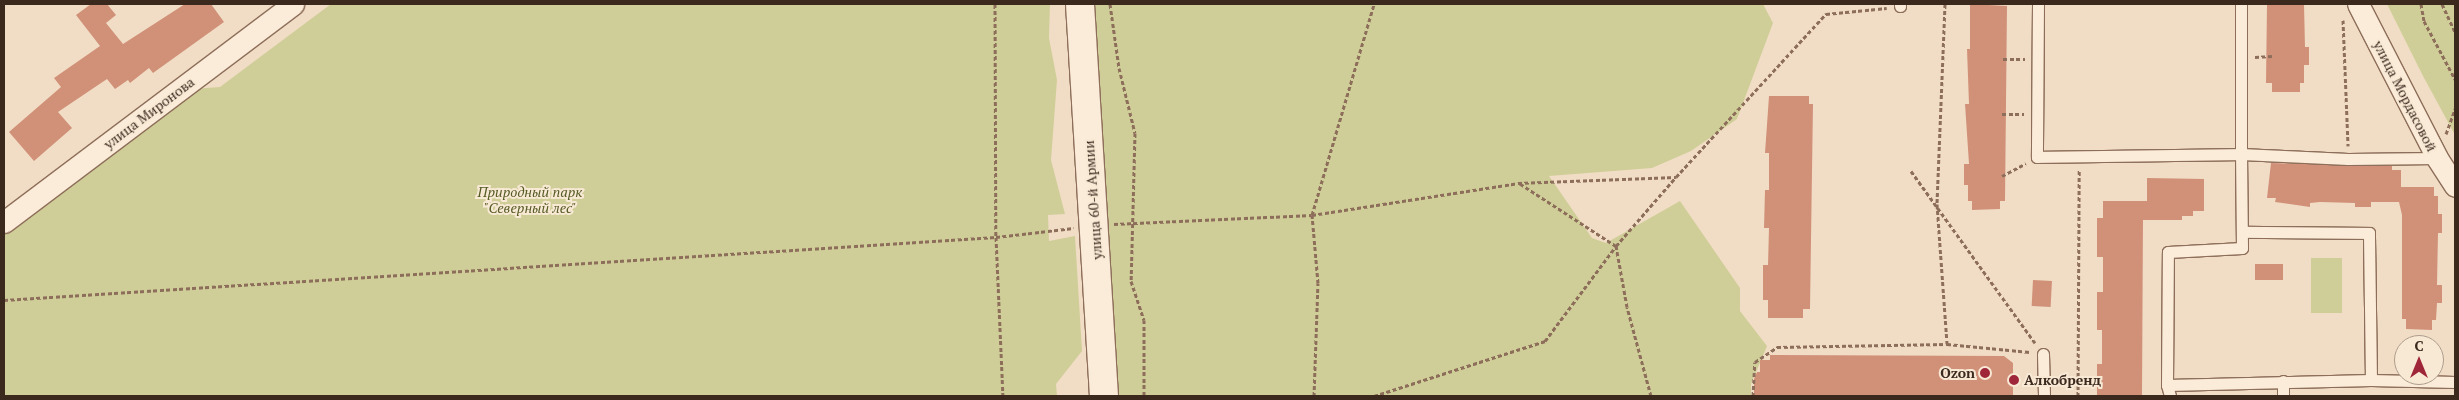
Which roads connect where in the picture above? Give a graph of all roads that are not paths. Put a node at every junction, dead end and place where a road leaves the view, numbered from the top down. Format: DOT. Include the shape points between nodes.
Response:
graph roads {
  1 [pos="294,4"];
  2 [pos="1080,4"];
  3 [pos="2038,4"];
  4 [pos="2240,4"];
  5 [pos="2350,9"];
  6 [pos="2241,154"];
  7 [pos="2437,158"];
  8 [pos="2455,186"];
  9 [pos="4,222"];
  10 [pos="2242,232"];
  11 [pos="2043,354"];
  12 [pos="2371,380"];
  13 [pos="2283,382"];
  14 [pos="2455,382"];
  15 [pos="2167,384"];
  16 [pos="1104,396"];
  17 [pos="2044,396"];
  18 [pos="2170,396"];
  19 [pos="2283,396"];
  1 -- 9 [label="street, улица Миронова"];
  2 -- 16 [label="street, улица 60-й Армии"];
  3 -- 6 [label="lane" via="2037,157"];
  4 -- 6 [label="lane"];
  5 -- 7 [label="street, улица Мордасовой"];
  6 -- 7 [label="lane" via="2348,159"];
  6 -- 10 [label="lane"];
  7 -- 8 [label="street, улица Мордасовой"];
  10 -- 12 [label="lane" via="2369,233"];
  10 -- 15 [label="lane" via="2242,248 2168,252"];
  11 -- 17 [label="lane"];
  12 -- 13 [label="lane"];
  12 -- 14 [label="lane"];
  13 -- 15 [label="lane"];
  13 -- 19 [label="lane"];
  15 -- 18 [label="lane"];
}
